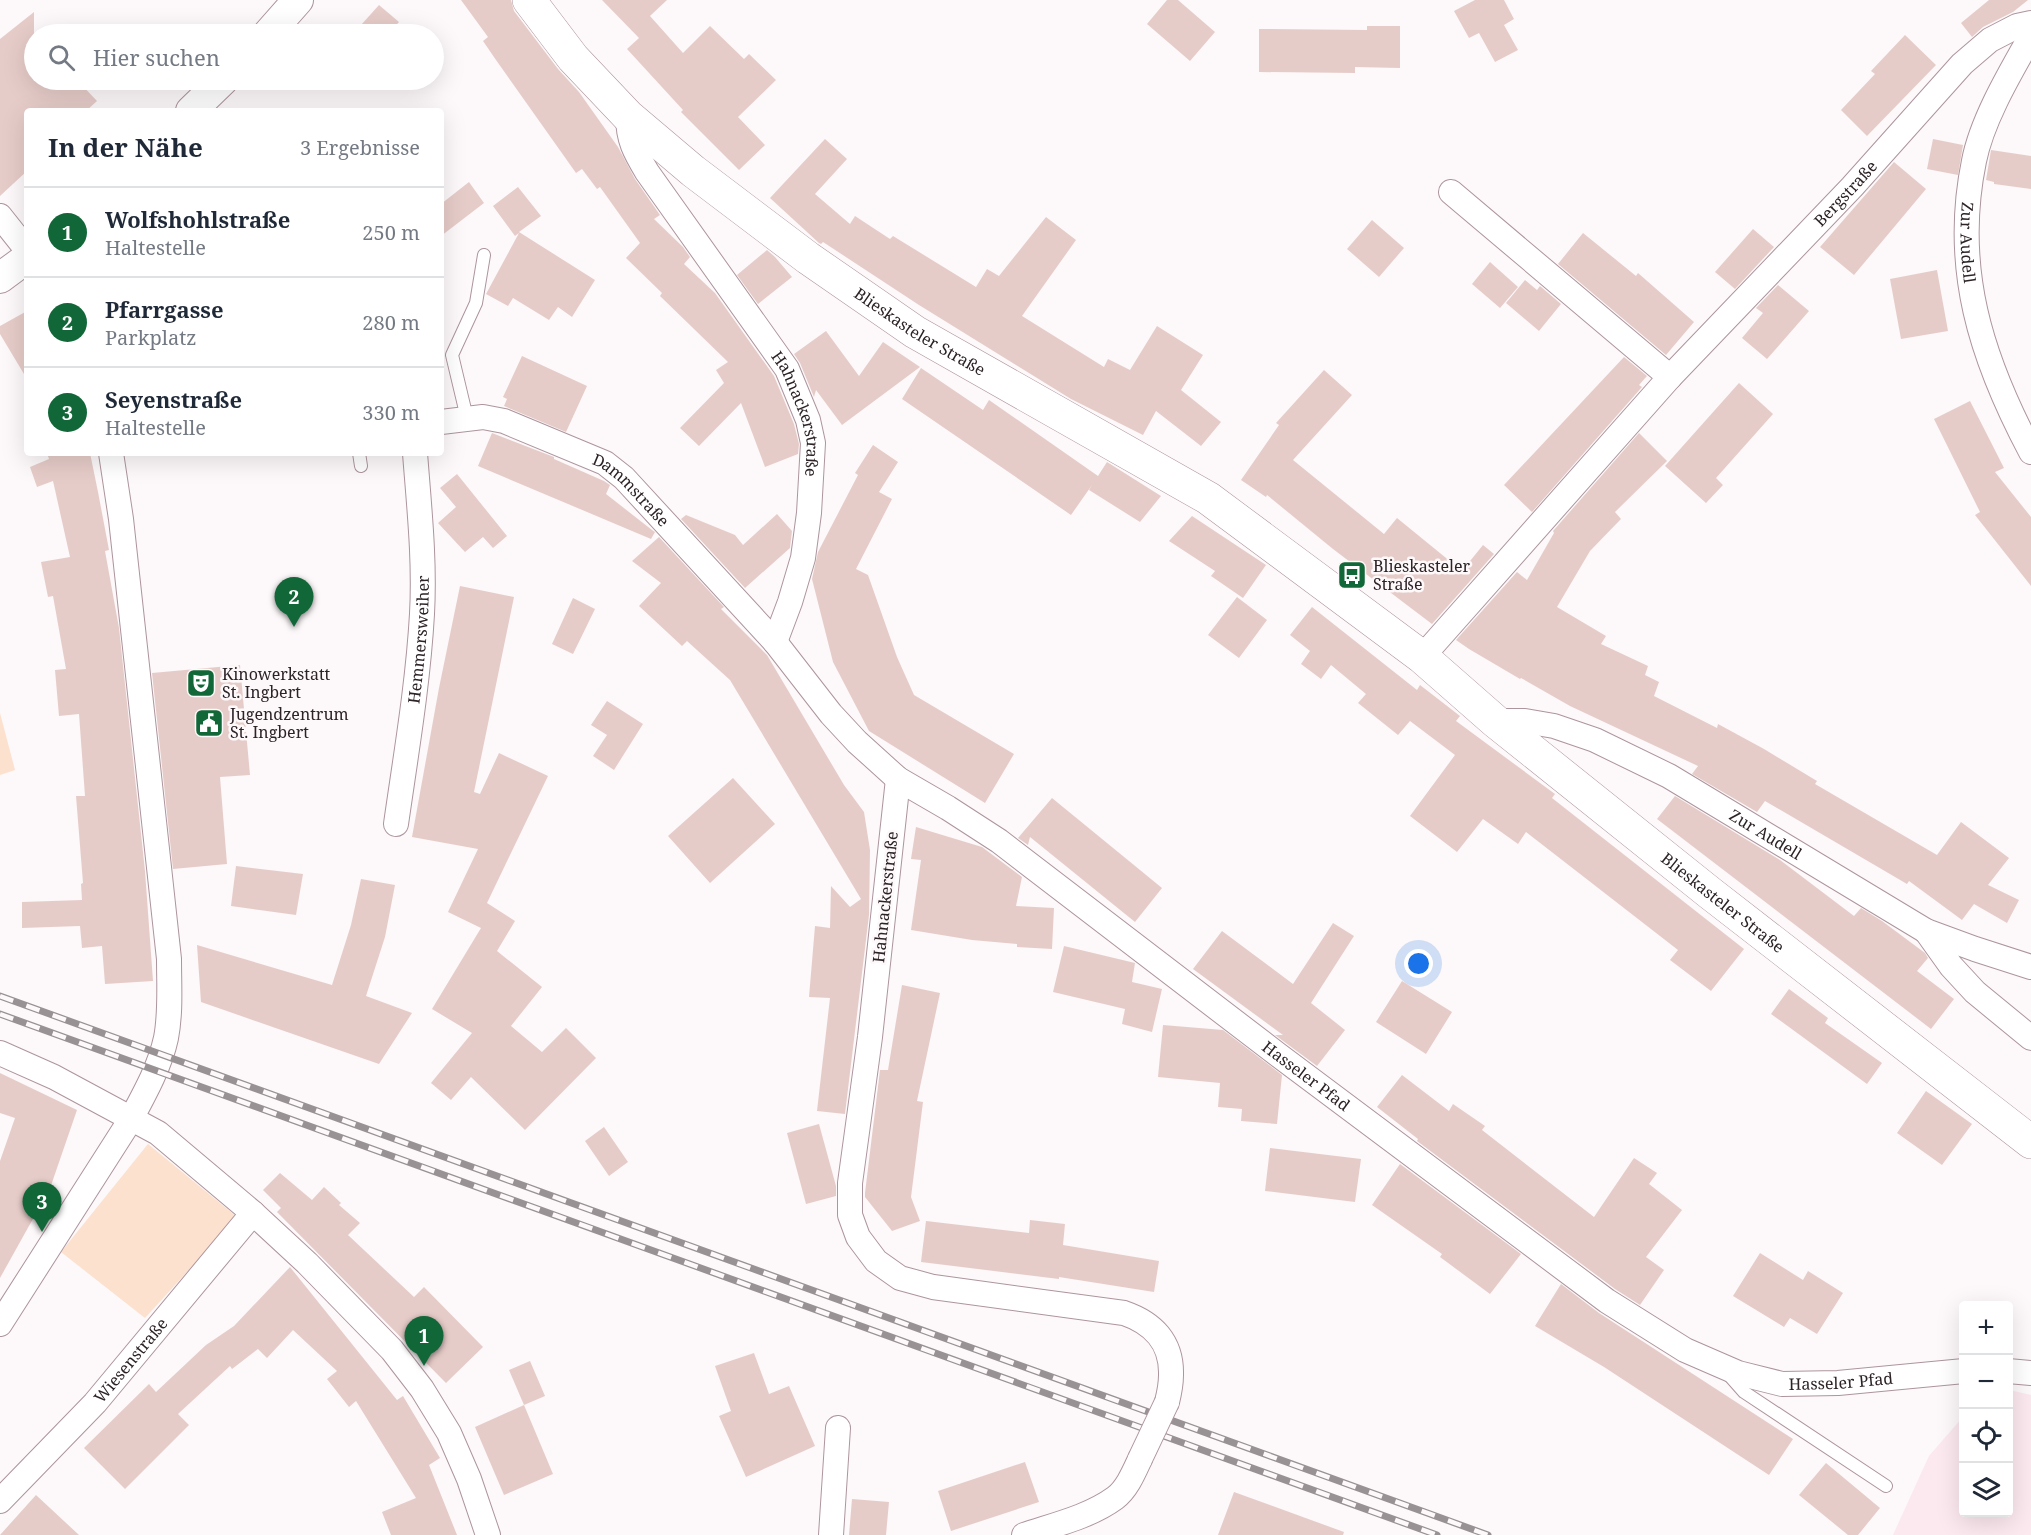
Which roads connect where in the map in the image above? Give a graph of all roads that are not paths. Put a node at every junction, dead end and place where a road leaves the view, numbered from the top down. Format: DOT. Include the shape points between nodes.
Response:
graph roads {
  1 [pos="298,0"];
  2 [pos="529,0"];
  3 [pos="2031,23"];
  4 [pos="277,24"];
  5 [pos="2031,36"];
  6 [pos="213,90"];
  7 [pos="194,108"];
  8 [pos="628,116"];
  9 [pos="1451,192"];
  10 [pos="0,216"];
  11 [pos="24,246"];
  12 [pos="484,255"];
  13 [pos="24,260"];
  14 [pos="0,278"];
  15 [pos="1670,377"];
  16 [pos="466,418"];
  17 [pos="444,422"];
  18 [pos="2031,452"];
  19 [pos="112,456"];
  20 [pos="360,456"];
  21 [pos="415,456"];
  22 [pos="361,466"];
  23 [pos="775,642"];
  24 [pos="1422,657"];
  25 [pos="1495,721"];
  26 [pos="898,779"];
  27 [pos="396,824"];
  28 [pos="1926,931"];
  29 [pos="2031,967"];
  30 [pos="2031,1038"];
  31 [pos="0,1053"];
  32 [pos="131,1119"];
  33 [pos="2031,1142"];
  34 [pos="253,1213"];
  35 [pos="0,1324"];
  36 [pos="1720,1365"];
  37 [pos="1959,1371"];
  38 [pos="2013,1371"];
  39 [pos="2031,1373"];
  40 [pos="838,1428"];
  41 [pos="1886,1486"];
  42 [pos="0,1501"];
  43 [pos="1086,1525"];
  44 [pos="488,1535"];
  45 [pos="831,1535"];
  46 [pos="1024,1535"];
  1 -- 4 [label="street"];
  2 -- 8 [label="main road, Blieskasteler Straße" via="573,58"];
  3 -- 15 [label="street, Bergstraße" via="1990,40 1962,64 1852,187"];
  5 -- 18 [label="street, Zur Audell" via="1989,118 1974,160 1967,213 1967,266 1977,322 1995,378"];
  6 -- 7 [label="street"];
  8 -- 23 [label="street, Hahnackerstraße" via="628,134 647,172 787,369 808,420 813,443 810,513 803,558"];
  8 -- 24 [label="main road, Blieskasteler Straße" via="808,258 915,332 1208,498"];
  9 -- 15 [label="street"];
  10 -- 11 [label="street"];
  12 -- 16 [label="lane" via="476,303 452,355"];
  13 -- 14 [label="street"];
  15 -- 24 [label="street, Bergstraße"];
  16 -- 17 [label="street, Dammstraße"];
  16 -- 23 [label="street, Dammstraße" via="504,421 605,463 624,478"];
  19 -- 32 [label="street" via="122,519 169,959 170,1004 165,1039 150,1083"];
  20 -- 22 [label="lane"];
  21 -- 27 [label="street, Hemmersweiher" via="422,612"];
  23 -- 26 [label="street" via="831,714"];
  24 -- 25 [label="main road, Blieskasteler Straße"];
  25 -- 28 [label="street, Zur Audell" via="1554,726 1627,755 1669,776"];
  25 -- 33 [label="main road, Blieskasteler Straße"];
  26 -- 36 [label="street, Hasseler Pfad" via="999,841 1607,1301 1684,1350"];
  26 -- 43 [label="street, Hahnackerstraße, bridge" via="850,1183 850,1215 858,1237 876,1261 900,1278 933,1287 1124,1312 1151,1325 1160,1335 1172,1374 1167,1402 1128,1483"];
  28 -- 29 [label="street, Zur Audell"];
  28 -- 30 [label="street" via="1975,992"];
  31 -- 32 [label="street"];
  32 -- 34 [label="street" via="158,1133"];
  32 -- 35 [label="street"];
  34 -- 42 [label="street, Wiesenstraße" via="95,1403"];
  34 -- 44 [label="street" via="377,1334 423,1389 449,1433"];
  36 -- 37 [label="street, Hasseler Pfad" via="1782,1384"];
  36 -- 41 [label="lane, Hasseler Pfad" via="1744,1392"];
  38 -- 39 [label="street"];
  40 -- 45 [label="street"];
  43 -- 46 [label="street, Hahnackerstraße"];
}
